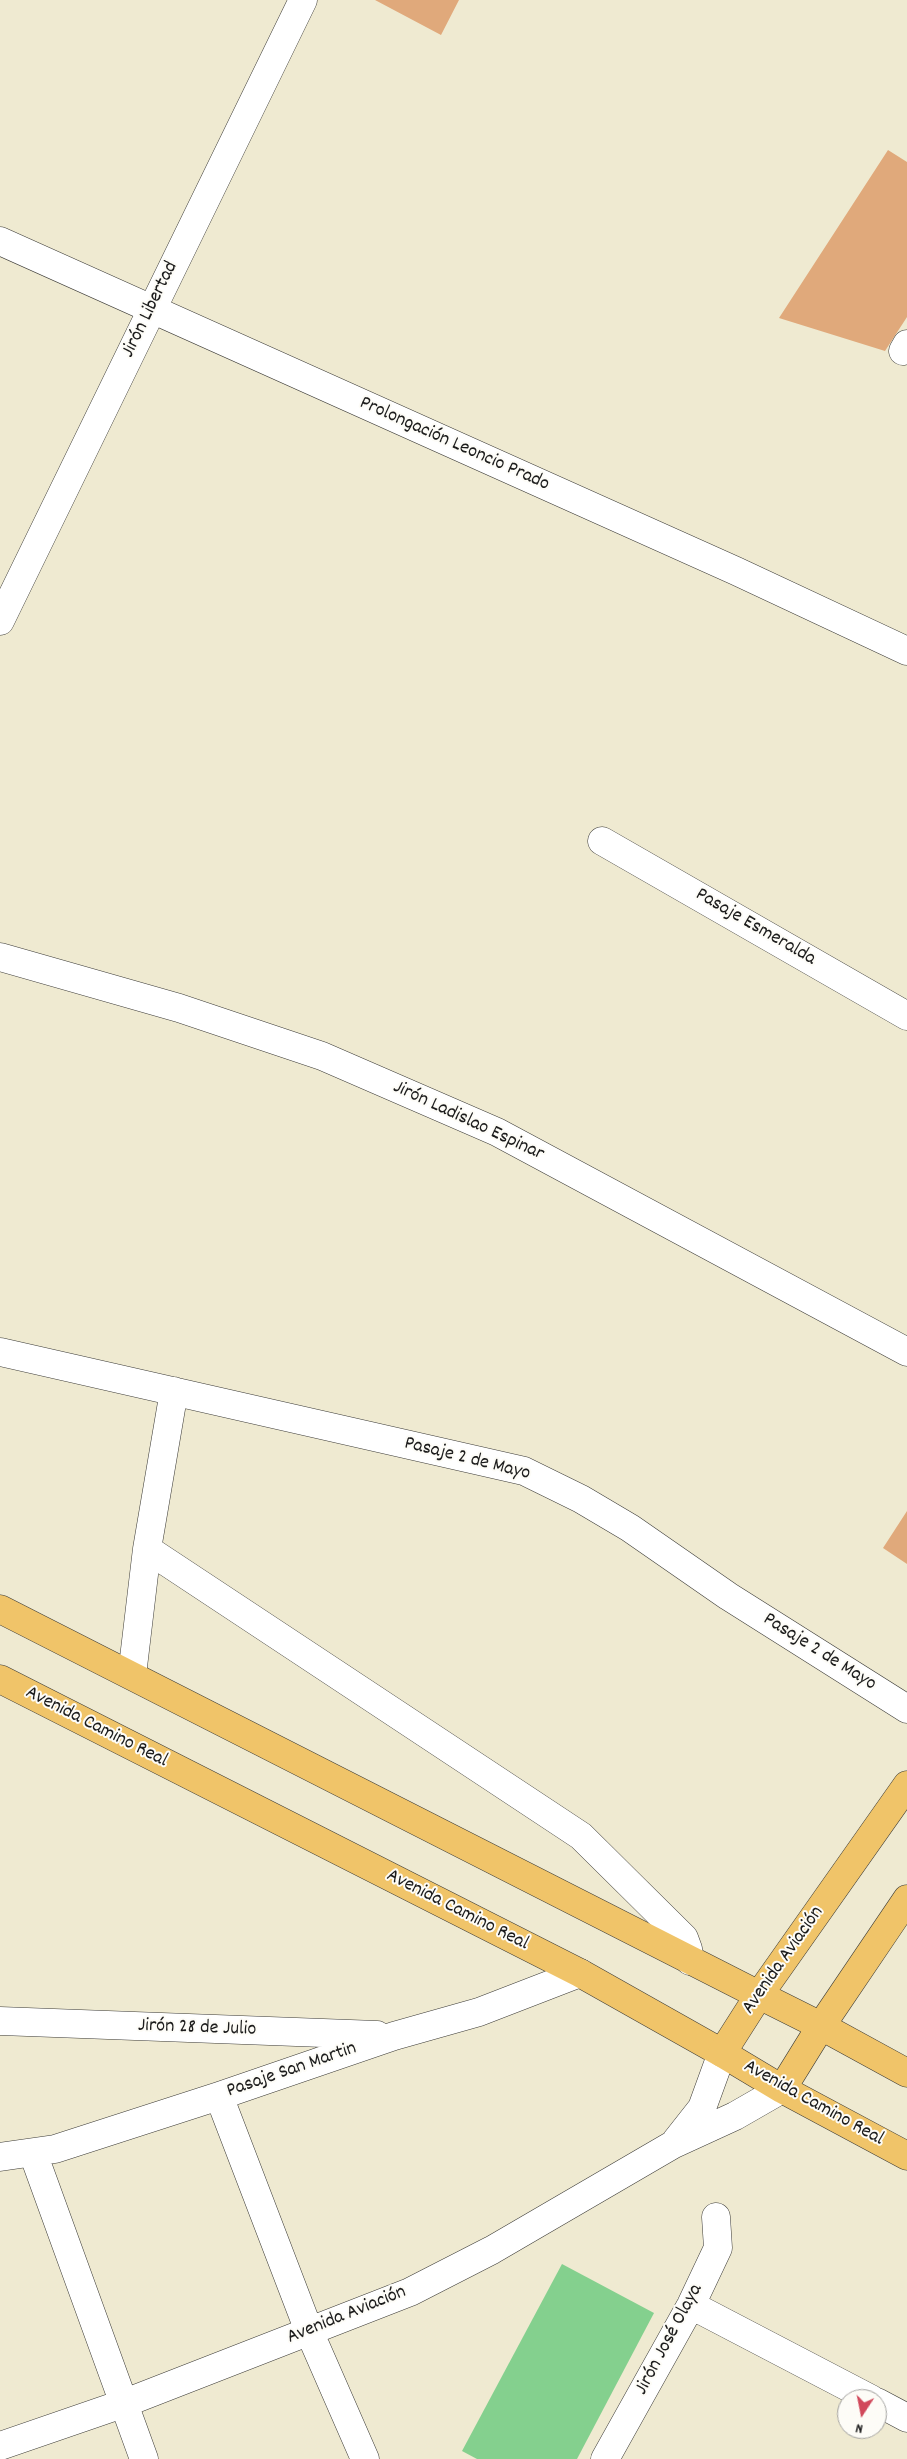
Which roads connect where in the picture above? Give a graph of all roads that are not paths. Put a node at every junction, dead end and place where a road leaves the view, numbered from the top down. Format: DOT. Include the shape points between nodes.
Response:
graph roads {
  1 [pos="303,0"];
  2 [pos="0,241"];
  3 [pos="151,310"];
  4 [pos="0,621"];
  5 [pos="907,651"];
  6 [pos="602,841"];
  7 [pos="0,957"];
  8 [pos="907,1016"];
  9 [pos="0,1352"];
  10 [pos="907,1352"];
  11 [pos="174,1392"];
  12 [pos="147,1549"];
  13 [pos="0,1609"];
  14 [pos="132,1675"];
  15 [pos="0,1679"];
  16 [pos="907,1709"];
  17 [pos="907,1785"];
  18 [pos="907,1899"];
  19 [pos="690,1961"];
  20 [pos="580,1973"];
  21 [pos="759,1995"];
  22 [pos="0,2021"];
  23 [pos="821,2026"];
  24 [pos="394,2036"];
  25 [pos="722,2053"];
  26 [pos="907,2073"];
  27 [pos="782,2089"];
  28 [pos="219,2096"];
  29 [pos="674,2144"];
  30 [pos="33,2153"];
  31 [pos="907,2156"];
  32 [pos="0,2158"];
  33 [pos="716,2217"];
  34 [pos="690,2306"];
  35 [pos="309,2332"];
  36 [pos="852,2389"];
  37 [pos="125,2403"];
  38 [pos="887,2407"];
  39 [pos="907,2418"];
  40 [pos="0,2446"];
  41 [pos="144,2459"];
  42 [pos="365,2459"];
  43 [pos="605,2459"];
  1 -- 3 [label="street, Jirón Libertad"];
  2 -- 3 [label="street, Prolongación Leoncio Prado"];
  3 -- 4 [label="street, Jirón Libertad"];
  3 -- 5 [label="street, Prolongación Leoncio Prado" via="727,567"];
  6 -- 8 [label="street, Pasaje Esmeralda"];
  7 -- 10 [label="street, Jirón Ladislao Espinar" via="179,1008 322,1056 480,1124"];
  9 -- 11 [label="street, Pasaje 2 de Mayo"];
  11 -- 12 [label="street"];
  11 -- 16 [label="street, Pasaje 2 de Mayo" via="524,1471 630,1528 728,1596"];
  12 -- 14 [label="street"];
  12 -- 19 [label="street" via="581,1836 684,1938"];
  13 -- 14 [label="main road"];
  14 -- 19 [label="main road"];
  15 -- 20 [label="main road, Avenida Camino Real"];
  17 -- 21 [label="main road, Avenida Aviación"];
  18 -- 23 [label="main road, Avenida Aviación"];
  19 -- 21 [label="main road"];
  20 -- 24 [label="street, Pasaje San Martin" via="478,2012"];
  20 -- 25 [label="main road, Avenida Camino Real"];
  21 -- 23 [label="main road"];
  21 -- 25 [label="main road, Avenida Aviación"];
  22 -- 24 [label="street, Jirón 28 de Julio"];
  23 -- 26 [label="main road"];
  23 -- 27 [label="main road, Avenida Aviación"];
  24 -- 28 [label="street, Pasaje San Martin"];
  25 -- 27 [label="main road, Avenida Camino Real"];
  25 -- 29 [label="street, Avenida Aviación" via="702,2108"];
  27 -- 29 [label="street, Avenida Aviación" via="735,2116"];
  27 -- 31 [label="main road, Avenida Camino Real"];
  28 -- 30 [label="street, Pasaje San Martin"];
  28 -- 35 [label="street"];
  29 -- 35 [label="street, Avenida Aviación" via="492,2250 410,2292"];
  30 -- 32 [label="street, Pasaje San Martin"];
  30 -- 37 [label="street"];
  33 -- 34 [label="street, Jirón José Olaya" via="718,2248"];
  34 -- 36 [label="street"];
  34 -- 43 [label="street, Jirón José Olaya"];
  35 -- 37 [label="street, Avenida Aviación"];
  35 -- 42 [label="street"];
  37 -- 40 [label="street, Avenida Aviación"];
  37 -- 41 [label="street"];
  38 -- 39 [label="street"];
}
